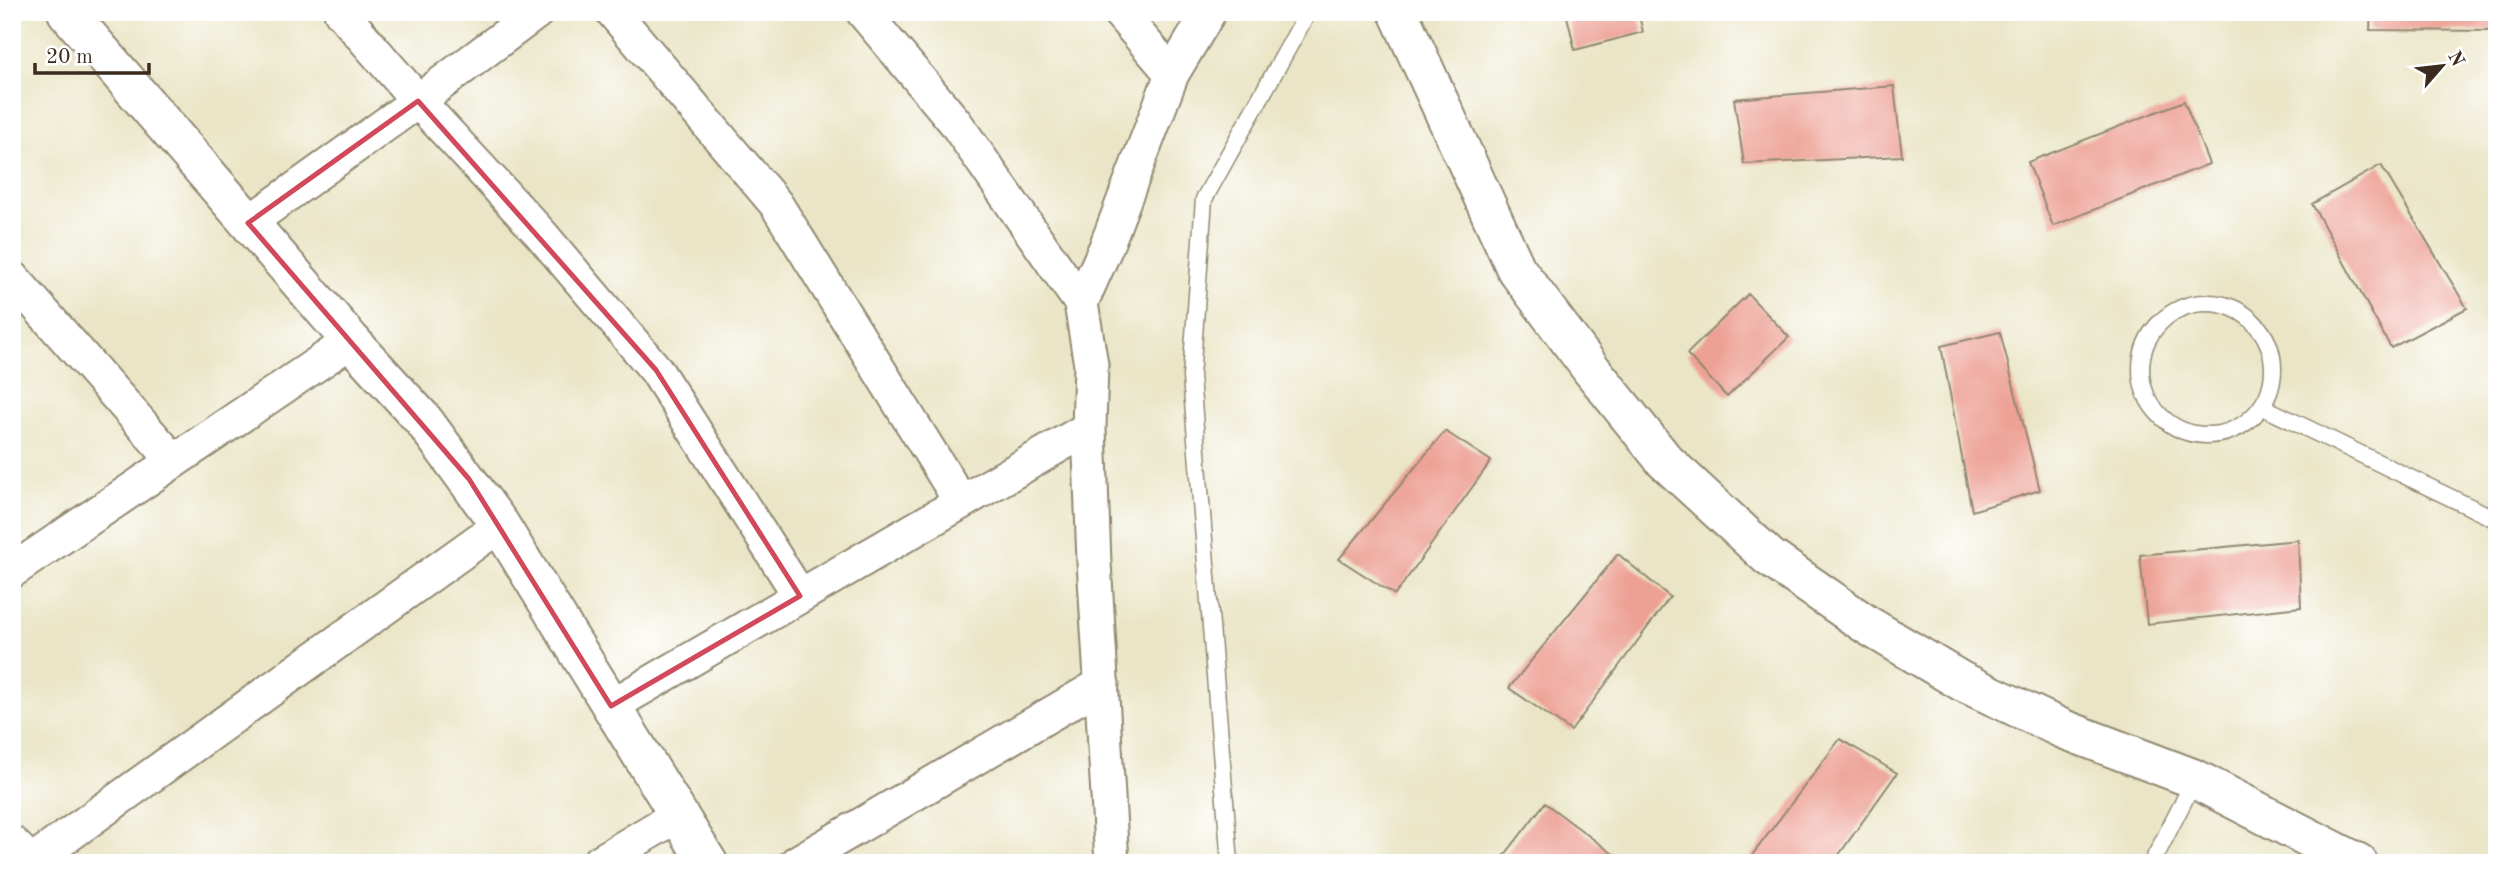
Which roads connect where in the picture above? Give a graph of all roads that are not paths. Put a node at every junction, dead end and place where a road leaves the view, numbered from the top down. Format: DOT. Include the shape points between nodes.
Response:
graph roads {
  1 [pos="67,12"];
  2 [pos="341,12"];
  3 [pos="537,12"];
  4 [pos="613,12"];
  5 [pos="863,12"];
  6 [pos="1119,12"];
  7 [pos="1209,12"];
  8 [pos="1308,12"];
  9 [pos="1398,12"];
  10 [pos="1172,74"];
  11 [pos="418,101"];
  12 [pos="248,223"];
  13 [pos="12,276"];
  14 [pos="1081,303"];
  15 [pos="351,341"];
  16 [pos="2263,407"];
  17 [pos="1089,428"];
  18 [pos="174,461"];
  19 [pos="961,502"];
  20 [pos="2497,520"];
  21 [pos="500,524"];
  22 [pos="12,571"];
  23 [pos="800,596"];
  24 [pos="1102,684"];
  25 [pos="611,706"];
  26 [pos="2195,779"];
  27 [pos="678,815"];
  28 [pos="12,843"];
  29 [pos="598,863"];
  30 [pos="708,863"];
  31 [pos="796,863"];
  32 [pos="1112,863"];
  33 [pos="1230,863"];
  34 [pos="2152,863"];
  35 [pos="2358,863"];
  1 -- 12 [label="street"];
  2 -- 11 [label="street"];
  3 -- 11 [label="street"];
  4 -- 19 [label="street" via="776,204"];
  5 -- 14 [label="street" via="955,122"];
  6 -- 10 [label="street"];
  7 -- 10 [label="street"];
  8 -- 33 [label="lane" via="1204,198 1191,377"];
  9 -- 26 [label="street" via="1516,270 1665,461 1769,557 1867,625 1961,681 2052,724"];
  10 -- 14 [label="street"];
  11 -- 12 [label="street"];
  11 -- 23 [label="street" via="541,234 656,370"];
  12 -- 15 [label="street"];
  13 -- 18 [label="street"];
  14 -- 17 [label="street" via="1091,365"];
  15 -- 18 [label="street"];
  15 -- 21 [label="street" via="424,421"];
  16 -- 16 [label="lane" via="2274,373 2269,342 2251,318 2226,305 2199,302 2182,307 2158,324 2143,349 2141,378 2152,407 2169,424 2194,435 2221,435 2244,426"];
  16 -- 20 [label="lane"];
  17 -- 19 [label="street"];
  17 -- 24 [label="street"];
  18 -- 22 [label="street"];
  19 -- 23 [label="street"];
  21 -- 25 [label="street"];
  21 -- 28 [label="street" via="31,862"];
  23 -- 25 [label="street"];
  24 -- 31 [label="street"];
  24 -- 32 [label="street"];
  25 -- 27 [label="street"];
  26 -- 34 [label="lane"];
  26 -- 35 [label="street"];
  27 -- 29 [label="street"];
  27 -- 30 [label="street"];
}
